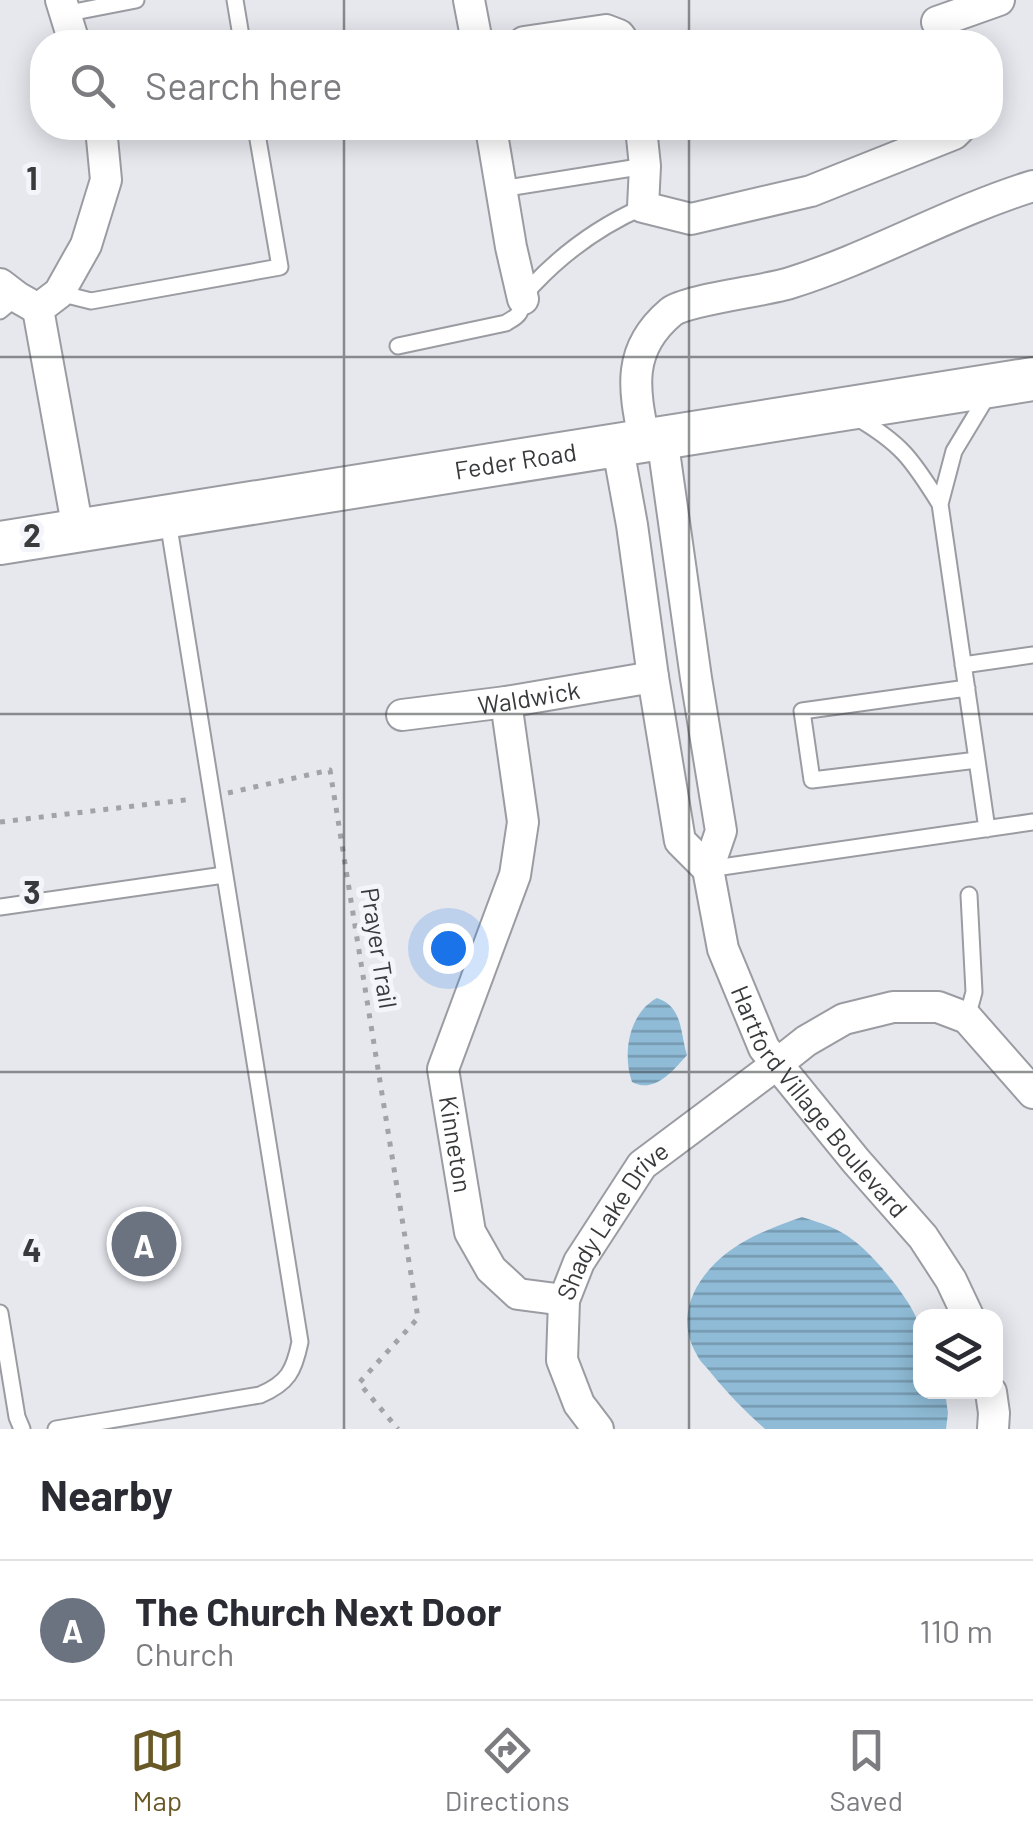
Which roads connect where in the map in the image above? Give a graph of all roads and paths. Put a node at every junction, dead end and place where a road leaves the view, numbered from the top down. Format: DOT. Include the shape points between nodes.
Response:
graph roads {
  1 [pos="136,0"];
  2 [pos="235,0"];
  3 [pos="469,0"];
  4 [pos="999,0"];
  5 [pos="66,19"];
  6 [pos="936,22"];
  7 [pos="240,30"];
  8 [pos="475,30"];
  9 [pos="102,140"];
  10 [pos="258,140"];
  11 [pos="492,140"];
  12 [pos="642,140"];
  13 [pos="939,140"];
  14 [pos="645,166"];
  15 [pos="1033,186"];
  16 [pos="501,188"];
  17 [pos="643,208"];
  18 [pos="23,299"];
  19 [pos="522,299"];
  20 [pos="398,346"];
  21 [pos="1013,382"];
  22 [pos="841,409"];
  23 [pos="641,440"];
  24 [pos="940,504"];
  25 [pos="168,517"];
  26 [pos="78,530"];
  27 [pos="0,542"];
  28 [pos="1033,655"];
  29 [pos="963,665"];
  30 [pos="653,677"];
  31 [pos="966,688"];
  32 [pos="506,702"];
  33 [pos="402,715"];
  34 [pos="977,760"];
  35 [pos="212,796"];
  36 [pos="0,822"];
  37 [pos="1033,822"];
  38 [pos="987,829"];
  39 [pos="708,869"];
  40 [pos="224,875"];
  41 [pos="970,896"];
  42 [pos="0,906"];
  43 [pos="967,1018"];
  44 [pos="778,1064"];
  45 [pos="1033,1093"];
  46 [pos="564,1300"];
  47 [pos="965,1309"];
  48 [pos="0,1313"];
  49 [pos="992,1399"];
  50 [pos="22,1429"];
  51 [pos="56,1429"];
  52 [pos="398,1429"];
  53 [pos="598,1429"];
  54 [pos="993,1429"];
  1 -- 5 [label="lane"];
  2 -- 7 [label="lane"];
  3 -- 8 [label="street"];
  4 -- 6 [label="street"];
  9 -- 18 [label="street" via="106,180 86,245"];
  10 -- 18 [label="lane" via="280,267 91,301"];
  11 -- 16 [label="street"];
  12 -- 14 [label="street"];
  13 -- 17 [label="street" via="811,191 690,219"];
  14 -- 16 [label="lane"];
  14 -- 17 [label="street"];
  15 -- 23 [label="street" via="788,284 674,309 636,362"];
  16 -- 19 [label="street"];
  17 -- 19 [label="lane" via="572,248"];
  18 -- 26 [label="street"];
  19 -- 20 [label="lane" via="519,314 506,323"];
  21 -- 22 [label="main road, Feder Road"];
  21 -- 24 [label="lane" via="954,451"];
  22 -- 23 [label="main road, Feder Road"];
  22 -- 24 [label="lane" via="893,440"];
  23 -- 25 [label="main road, Feder Road"];
  23 -- 30 [label="street, Hartford Village Boulevard" via="632,526"];
  23 -- 39 [label="street, Hartford Village Boulevard" via="696,678 721,831"];
  24 -- 29 [label="lane"];
  25 -- 26 [label="main road, Feder Road"];
  25 -- 35 [label="lane"];
  26 -- 27 [label="main road, Feder Road"];
  28 -- 29 [label="lane"];
  29 -- 31 [label="lane"];
  30 -- 32 [label="street, Waldwick"];
  30 -- 39 [label="street, Hartford Village Boulevard" via="680,841"];
  31 -- 34 [label="lane"];
  31 -- 34 [label="lane" via="802,711 812,780"];
  32 -- 33 [label="street, Waldwick"];
  32 -- 46 [label="street, Kinneton" via="522,822 515,875 443,1069 470,1232 491,1270 518,1294"];
  34 -- 38 [label="lane"];
  35 -- 36 [label="path, Prayer Trail"];
  35 -- 40 [label="lane"];
  35 -- 52 [label="path, Prayer Trail" via="330,770 418,1318 359,1383"];
  37 -- 38 [label="lane"];
  38 -- 39 [label="lane"];
  39 -- 44 [label="street, Hartford Village Boulevard" via="723,949 764,1048"];
  40 -- 42 [label="lane"];
  40 -- 51 [label="lane" via="300,1342 294,1366 278,1388 260,1396"];
  41 -- 43 [label="lane" via="974,992"];
  43 -- 44 [label="street, Shady Lake Drive" via="938,1007 894,1007 844,1020"];
  43 -- 45 [label="street"];
  44 -- 46 [label="street, Shady Lake Drive" via="642,1165 579,1262"];
  44 -- 47 [label="street, Hartford Village Boulevard" via="923,1237"];
  46 -- 53 [label="street, Shady Lake Drive" via="562,1360 579,1404"];
  48 -- 50 [label="lane"];
  49 -- 54 [label="street"];
}
